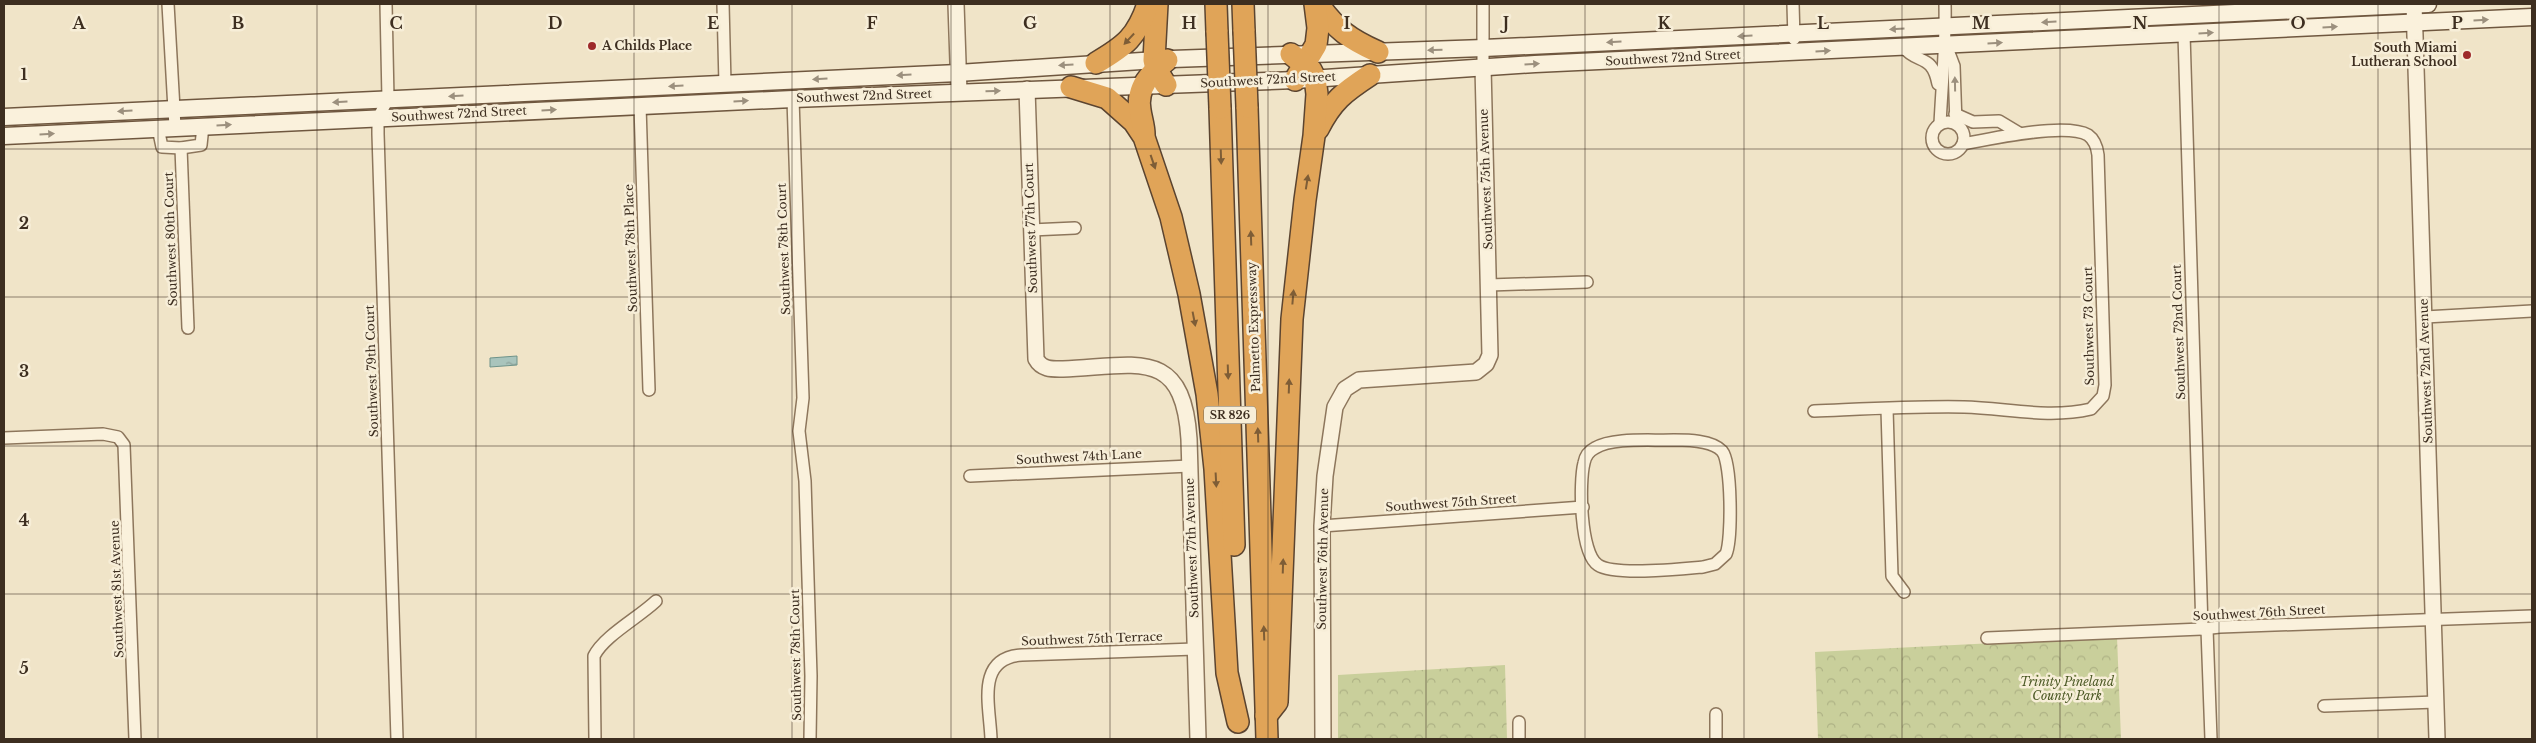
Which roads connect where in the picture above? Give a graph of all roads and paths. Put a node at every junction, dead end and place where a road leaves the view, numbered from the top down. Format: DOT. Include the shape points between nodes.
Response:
graph roads {
  1 [pos="168,4"];
  2 [pos="386,4"];
  3 [pos="724,4"];
  4 [pos="956,4"];
  5 [pos="1148,4"];
  6 [pos="1157,4"];
  7 [pos="1216,4"];
  8 [pos="1243,4"];
  9 [pos="1317,4"];
  10 [pos="1483,4"];
  11 [pos="1793,4"];
  12 [pos="1945,4"];
  13 [pos="2419,4"];
  14 [pos="2246,8"];
  15 [pos="2191,9"];
  16 [pos="2532,17"];
  17 [pos="2415,23"];
  18 [pos="1946,26"];
  19 [pos="1794,34"];
  20 [pos="2184,34"];
  21 [pos="2165,35"];
  22 [pos="1656,40"];
  23 [pos="1946,45"];
  24 [pos="1903,47"];
  25 [pos="1484,48"];
  26 [pos="1378,52"];
  27 [pos="1794,52"];
  28 [pos="1658,59"];
  29 [pos="1096,63"];
  30 [pos="1304,66"];
  31 [pos="1483,67"];
  32 [pos="1026,68"];
  33 [pos="1157,72"];
  34 [pos="958,73"];
  35 [pos="1370,75"];
  36 [pos="792,80"];
  37 [pos="725,84"];
  38 [pos="1071,87"];
  39 [pos="1026,89"];
  40 [pos="1940,91"];
  41 [pos="959,92"];
  42 [pos="793,99"];
  43 [pos="388,100"];
  44 [pos="640,106"];
  45 [pos="173,109"];
  46 [pos="4,117"];
  47 [pos="378,118"];
  48 [pos="1956,119"];
  49 [pos="2000,121"];
  50 [pos="1940,124"];
  51 [pos="203,126"];
  52 [pos="175,127"];
  53 [pos="158,128"];
  54 [pos="2020,132"];
  55 [pos="4,136"];
  56 [pos="1314,136"];
  57 [pos="1144,137"];
  58 [pos="2001,138"];
  59 [pos="1963,144"];
  60 [pos="182,148"];
  61 [pos="1075,228"];
  62 [pos="1031,230"];
  63 [pos="1587,282"];
  64 [pos="1489,285"];
  65 [pos="2532,311"];
  66 [pos="2424,317"];
  67 [pos="188,328"];
  68 [pos="1490,355"];
  69 [pos="1157,369"];
  70 [pos="649,390"];
  71 [pos="1886,409"];
  72 [pos="1814,411"];
  73 [pos="4,438"];
  74 [pos="1190,466"];
  75 [pos="970,476"];
  76 [pos="1583,507"];
  77 [pos="1322,526"];
  78 [pos="1904,592"];
  79 [pos="656,601"];
  80 [pos="2532,616"];
  81 [pos="2434,620"];
  82 [pos="2205,629"];
  83 [pos="1987,638"];
  84 [pos="1195,649"];
  85 [pos="2436,702"];
  86 [pos="2324,706"];
  87 [pos="1716,714"];
  88 [pos="1266,716"];
  89 [pos="1519,722"];
  90 [pos="1238,731"];
  91 [pos="136,739"];
  92 [pos="397,739"];
  93 [pos="595,739"];
  94 [pos="810,739"];
  95 [pos="991,739"];
  96 [pos="1198,739"];
  97 [pos="1267,739"];
  98 [pos="1323,739"];
  99 [pos="1519,739"];
  100 [pos="1716,739"];
  101 [pos="2211,739"];
  102 [pos="2437,739"];
  1 -- 45 [label="street"];
  2 -- 43 [label="street"];
  3 -- 37 [label="street"];
  4 -- 34 [label="street"];
  5 -- 29 [label="highway, one-way" via="1142,24 1132,38"];
  6 -- 33 [label="highway"];
  7 -- 90 [label="highway, SR 826, one-way, bridge"];
  88 -- 8 [label="highway, Palmetto Expressway / SR 826, one-way, bridge"];
  9 -- 26 [label="highway" via="1344,34"];
  9 -- 30 [label="highway" via="1318,36"];
  10 -- 25 [label="street, Southwest 75th Avenue"];
  11 -- 19 [label="street"];
  12 -- 18 [label="street"];
  13 -- 14 [label="main road, Southwest 72nd Street"];
  13 -- 17 [label="street, Southwest 72nd Avenue"];
  14 -- 15 [label="main road, Southwest 72nd Street"];
  15 -- 18 [label="main road, Southwest 72nd Street, one-way"];
  15 -- 21 [label="main road" via="2184,23"];
  17 -- 16 [label="main road, Southwest 72nd Street, one-way"];
  20 -- 17 [label="main road, Southwest 72nd Street, one-way"];
  17 -- 66 [label="street, Southwest 72nd Avenue"];
  18 -- 19 [label="main road, Southwest 72nd Street, one-way"];
  18 -- 23 [label="street"];
  19 -- 22 [label="main road, Southwest 72nd Street, one-way"];
  19 -- 27 [label="street"];
  20 -- 21 [label="main road, Southwest 72nd Street"];
  20 -- 82 [label="street, Southwest 72nd Court"];
  23 -- 21 [label="main road, Southwest 72nd Street, one-way"];
  22 -- 25 [label="main road, Southwest 72nd Street, one-way"];
  22 -- 28 [label="main road"];
  23 -- 24 [label="main road, Southwest 72nd Street"];
  23 -- 40 [label="street"];
  48 -- 23 [label="street, one-way" via="1954,66"];
  27 -- 24 [label="main road, Southwest 72nd Street, one-way"];
  24 -- 40 [label="street" via="1910,55 1930,65"];
  25 -- 26 [label="main road, Southwest 72nd Street, one-way"];
  25 -- 31 [label="street, Southwest 75th Avenue"];
  26 -- 30 [label="main road, Southwest 72nd Street"];
  27 -- 28 [label="main road, Southwest 72nd Street"];
  31 -- 28 [label="main road, Southwest 72nd Street, one-way"];
  29 -- 32 [label="main road, Southwest 72nd Street, one-way"];
  29 -- 33 [label="main road, Southwest 72nd Street"];
  30 -- 33 [label="main road, Southwest 72nd Street"];
  30 -- 33 [label="main road, Southwest 72nd Street"];
  30 -- 35 [label="main road, Southwest 72nd Street"];
  30 -- 56 [label="highway" via="1317,94"];
  31 -- 35 [label="main road, Southwest 72nd Street"];
  31 -- 64 [label="street, Southwest 75th Avenue"];
  32 -- 34 [label="main road, Southwest 72nd Street"];
  32 -- 39 [label="main road"];
  33 -- 38 [label="main road, Southwest 72nd Street"];
  33 -- 57 [label="highway" via="1139,104"];
  34 -- 36 [label="main road, Southwest 72nd Street, one-way"];
  34 -- 41 [label="street"];
  35 -- 56 [label="highway" via="1332,103"];
  36 -- 37 [label="main road, Southwest 72nd Street"];
  36 -- 42 [label="main road"];
  37 -- 43 [label="main road, Southwest 72nd Street, one-way"];
  38 -- 39 [label="main road, Southwest 72nd Street"];
  38 -- 57 [label="highway" via="1101,95 1113,102"];
  41 -- 39 [label="main road, Southwest 72nd Street, one-way"];
  39 -- 62 [label="street, Southwest 77th Court"];
  40 -- 50 [label="street"];
  41 -- 42 [label="main road, Southwest 72nd Street"];
  44 -- 42 [label="main road, Southwest 72nd Street, one-way"];
  42 -- 94 [label="street, Southwest 78th Court" via="803,398 809,461 805,481"];
  43 -- 45 [label="main road, Southwest 72nd Street, one-way"];
  43 -- 47 [label="street"];
  47 -- 44 [label="main road, Southwest 72nd Street, one-way"];
  44 -- 70 [label="street, Southwest 78th Place"];
  45 -- 46 [label="main road, Southwest 72nd Street, one-way"];
  45 -- 52 [label="street"];
  51 -- 47 [label="main road, Southwest 72nd Street, one-way"];
  47 -- 92 [label="street, Southwest 79th Court"];
  48 -- 49 [label="street"];
  48 -- 50 [label="street"];
  48 -- 59 [label="street" via="1963,132"];
  49 -- 54 [label="street, Southwest 73 Court"];
  49 -- 58 [label="street"];
  50 -- 59 [label="street" via="1932,135 1938,151 1952,154"];
  51 -- 52 [label="main road, Southwest 72nd Street"];
  51 -- 60 [label="street" via="201,144"];
  52 -- 53 [label="main road, Southwest 72nd Street"];
  55 -- 53 [label="main road, Southwest 72nd Street, one-way"];
  53 -- 60 [label="street" via="162,147"];
  54 -- 58 [label="street, Southwest 73 Court"];
  54 -- 71 [label="street, Southwest 73 Court" via="2082,133 2097,147 2106,385 2103,396 2090,409 2082,411 2034,413 1965,407"];
  88 -- 56 [label="highway, one-way" via="1277,702 1291,328"];
  57 -- 90 [label="highway, one-way" via="1171,217 1205,379 1214,454 1227,673"];
  58 -- 59 [label="street, Southwest 73 Court"];
  60 -- 67 [label="street, Southwest 80th Court"];
  61 -- 62 [label="street"];
  62 -- 69 [label="street, Southwest 77th Court" via="1035,349 1040,365 1053,369 1138,366"];
  63 -- 64 [label="street"];
  64 -- 68 [label="street, Southwest 75th Avenue"];
  65 -- 66 [label="street"];
  66 -- 81 [label="street, Southwest 72nd Avenue"];
  68 -- 77 [label="street, Southwest 76th Avenue" via="1486,364 1476,372 1371,378 1345,389 1332,421"];
  69 -- 74 [label="street, Southwest 77th Avenue" via="1173,380 1184,401"];
  71 -- 72 [label="street"];
  71 -- 78 [label="street" via="1892,576"];
  73 -- 91 [label="street, Southwest 81st Avenue" via="103,434 120,438 124,445"];
  74 -- 75 [label="street, Southwest 74th Lane"];
  74 -- 84 [label="street, Southwest 77th Avenue"];
  76 -- 76 [label="street" via="1589,554 1601,567 1626,571 1703,567 1715,564 1726,554 1730,531 1727,471 1723,454 1717,447 1681,440 1612,442 1597,446 1584,462"];
  76 -- 77 [label="street, Southwest 75th Street"];
  77 -- 98 [label="street, Southwest 76th Avenue"];
  79 -- 93 [label="street" via="599,647 594,656"];
  80 -- 81 [label="street, Southwest 76th Street"];
  81 -- 82 [label="street, Southwest 76th Street"];
  81 -- 85 [label="street, Southwest 72nd Avenue"];
  82 -- 83 [label="street, Southwest 76th Street"];
  82 -- 101 [label="street, Southwest 72nd Court"];
  84 -- 95 [label="street, Southwest 75th Terrace" via="1016,655 1002,659 994,666 989,682"];
  84 -- 96 [label="street, Southwest 77th Avenue"];
  85 -- 86 [label="street"];
  85 -- 102 [label="street, Southwest 72nd Avenue"];
  87 -- 100 [label="street"];
  88 -- 97 [label="highway, Palmetto Expressway / SR 826"];
  89 -- 99 [label="street"];
}
